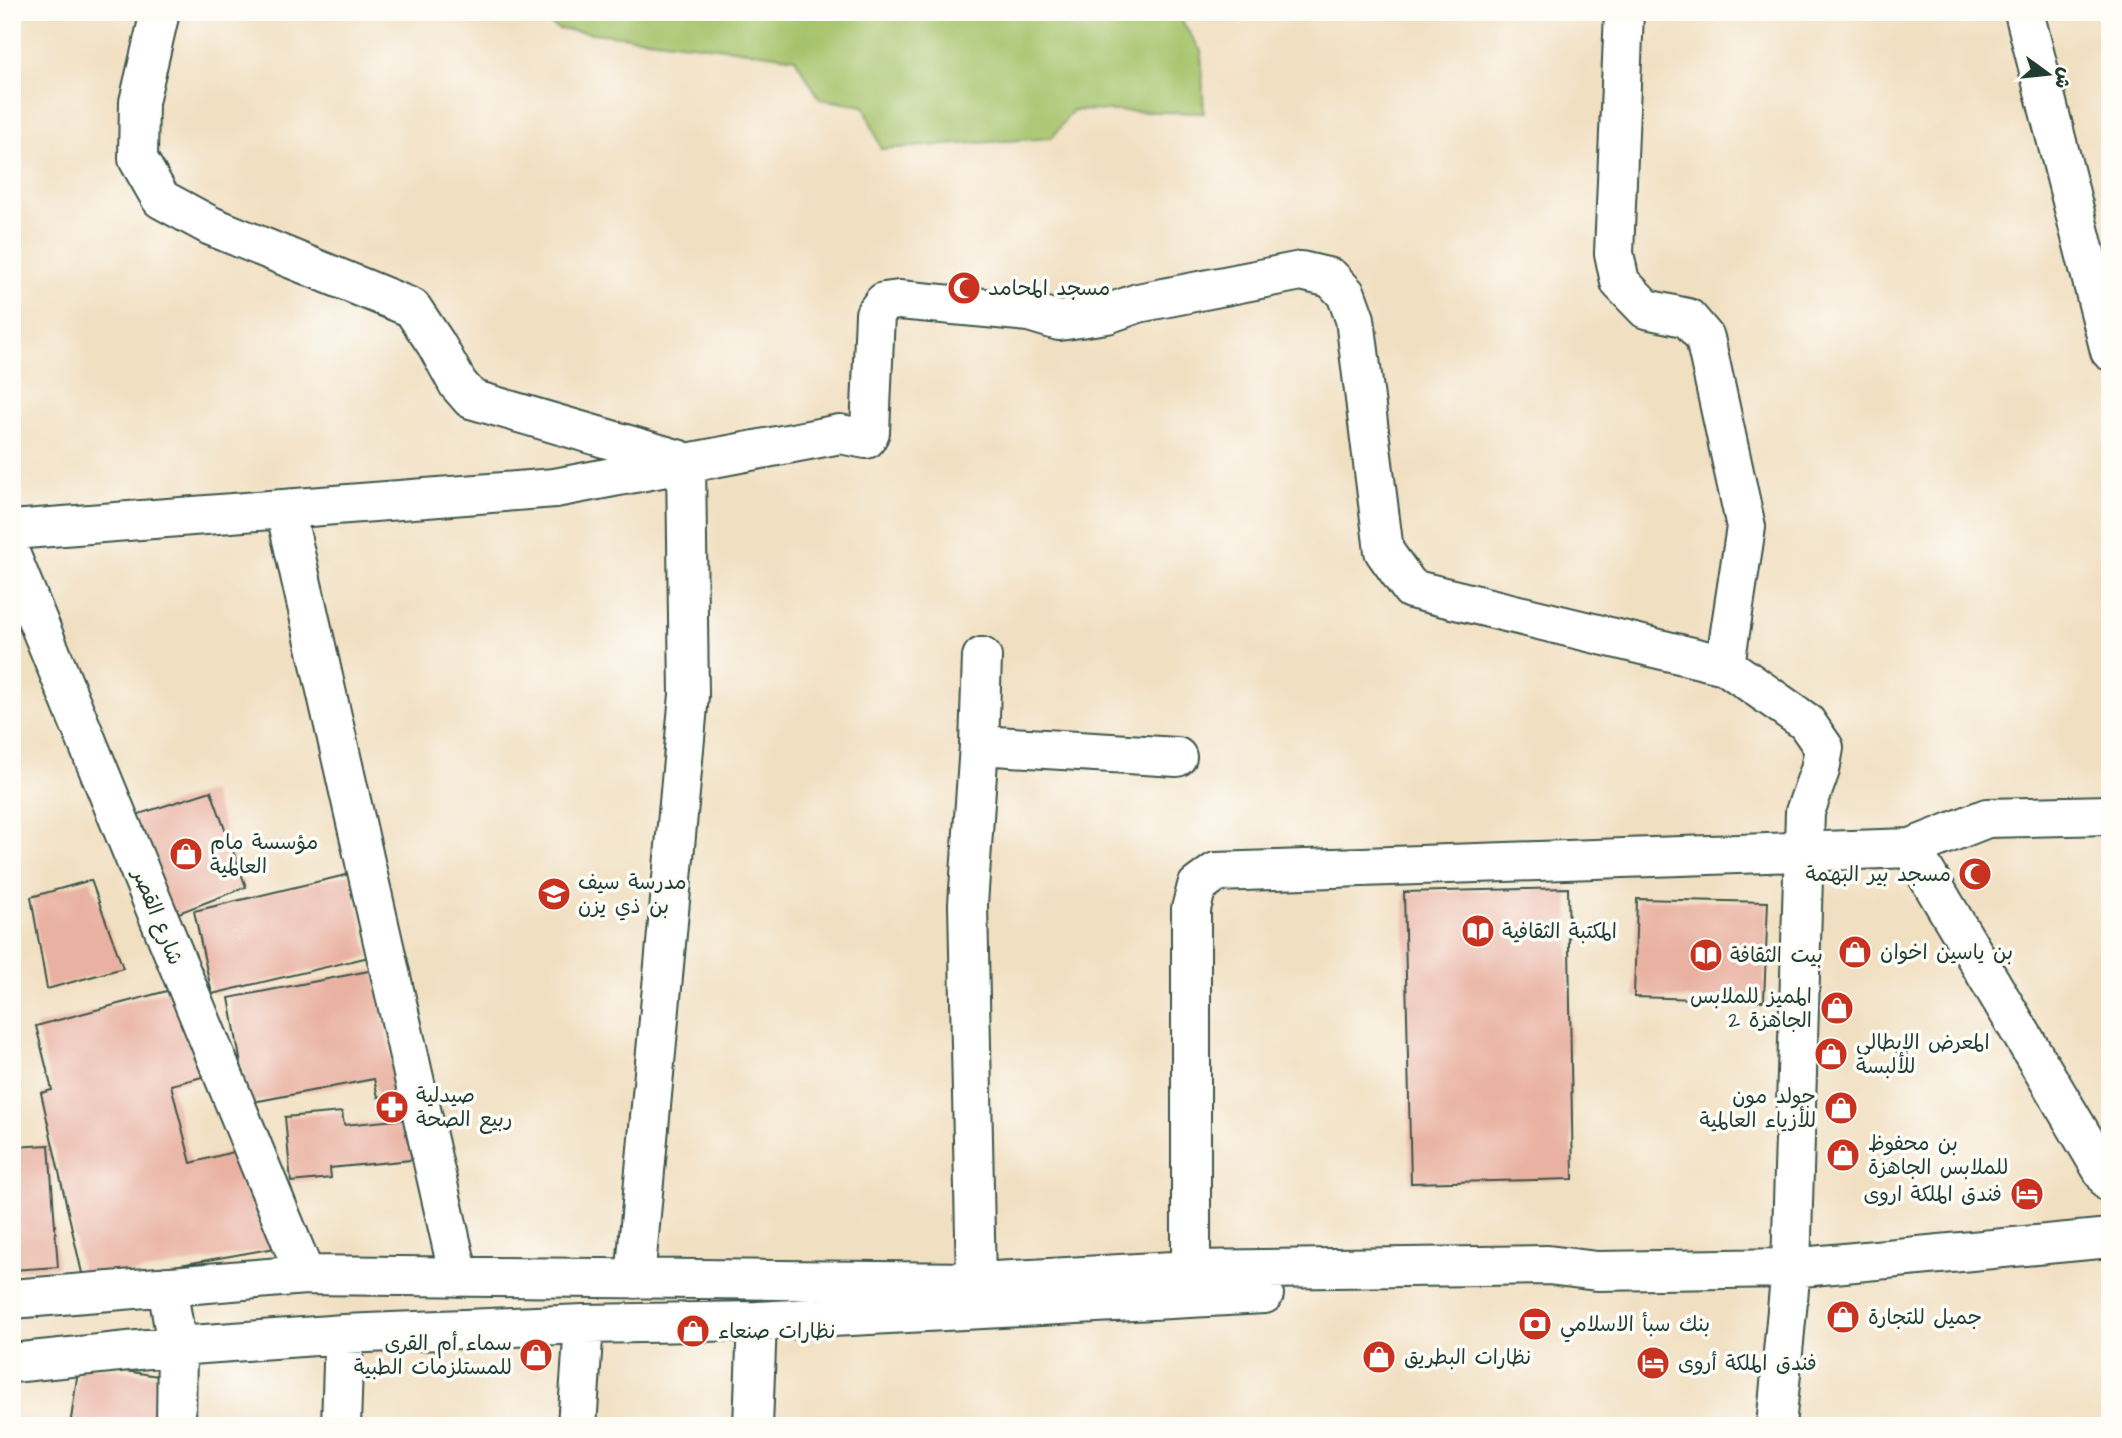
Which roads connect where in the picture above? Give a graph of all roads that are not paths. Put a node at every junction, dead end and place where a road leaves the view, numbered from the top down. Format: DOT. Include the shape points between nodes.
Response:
graph roads {
  1 [pos="160,12"];
  2 [pos="1624,12"];
  3 [pos="2024,12"];
  4 [pos="2110,351"];
  5 [pos="686,462"];
  6 [pos="285,509"];
  7 [pos="12,530"];
  8 [pos="12,558"];
  9 [pos="982,657"];
  10 [pos="1725,665"];
  11 [pos="979,745"];
  12 [pos="1177,757"];
  13 [pos="2110,815"];
  14 [pos="1912,848"];
  15 [pos="1804,852"];
  16 [pos="2110,1183"];
  17 [pos="2110,1238"];
  18 [pos="1791,1268"];
  19 [pos="1191,1270"];
  20 [pos="1597,1271"];
  21 [pos="304,1275"];
  22 [pos="459,1277"];
  23 [pos="635,1279"];
  24 [pos="976,1282"];
  25 [pos="167,1286"];
  26 [pos="12,1299"];
  27 [pos="757,1321"];
  28 [pos="584,1324"];
  29 [pos="344,1334"];
  30 [pos="177,1346"];
  31 [pos="12,1363"];
  32 [pos="176,1426"];
  33 [pos="341,1426"];
  34 [pos="577,1426"];
  35 [pos="754,1426"];
  36 [pos="1776,1426"];
  1 -- 5 [label="street" via="139,102 138,159 161,199 211,226 412,308 471,399"];
  2 -- 10 [label="street" via="1614,253 1620,282 1646,309 1688,318 1705,338 1746,527"];
  3 -- 4 [label="street"];
  5 -- 6 [label="street" via="555,488"];
  5 -- 10 [label="street" via="840,434 866,439 875,314 884,302 1029,312 1059,321 1301,271 1331,278 1346,294 1356,319 1384,551 1411,589"];
  5 -- 23 [label="street" via="689,695"];
  6 -- 7 [label="street"];
  6 -- 22 [label="street"];
  8 -- 21 [label="street, شارع القصر"];
  9 -- 11 [label="street"];
  10 -- 15 [label="street" via="1806,722 1824,748 1805,812"];
  11 -- 12 [label="street"];
  11 -- 24 [label="street" via="968,904"];
  13 -- 14 [label="street" via="1987,818"];
  14 -- 15 [label="street"];
  14 -- 16 [label="street"];
  15 -- 18 [label="street"];
  15 -- 19 [label="street" via="1216,872 1197,886 1191,909"];
  17 -- 18 [label="street"];
  18 -- 20 [label="street"];
  18 -- 36 [label="street"];
  19 -- 20 [label="street" via="1548,1265"];
  19 -- 24 [label="street"];
  20 -- 27 [label="street" via="1559,1279"];
  21 -- 22 [label="street"];
  21 -- 25 [label="street"];
  22 -- 23 [label="street"];
  23 -- 24 [label="street"];
  25 -- 26 [label="street"];
  25 -- 30 [label="street"];
  27 -- 28 [label="street"];
  27 -- 35 [label="street"];
  28 -- 29 [label="street"];
  28 -- 34 [label="street"];
  29 -- 30 [label="street"];
  29 -- 33 [label="street"];
  30 -- 31 [label="street"];
  30 -- 32 [label="street"];
}
